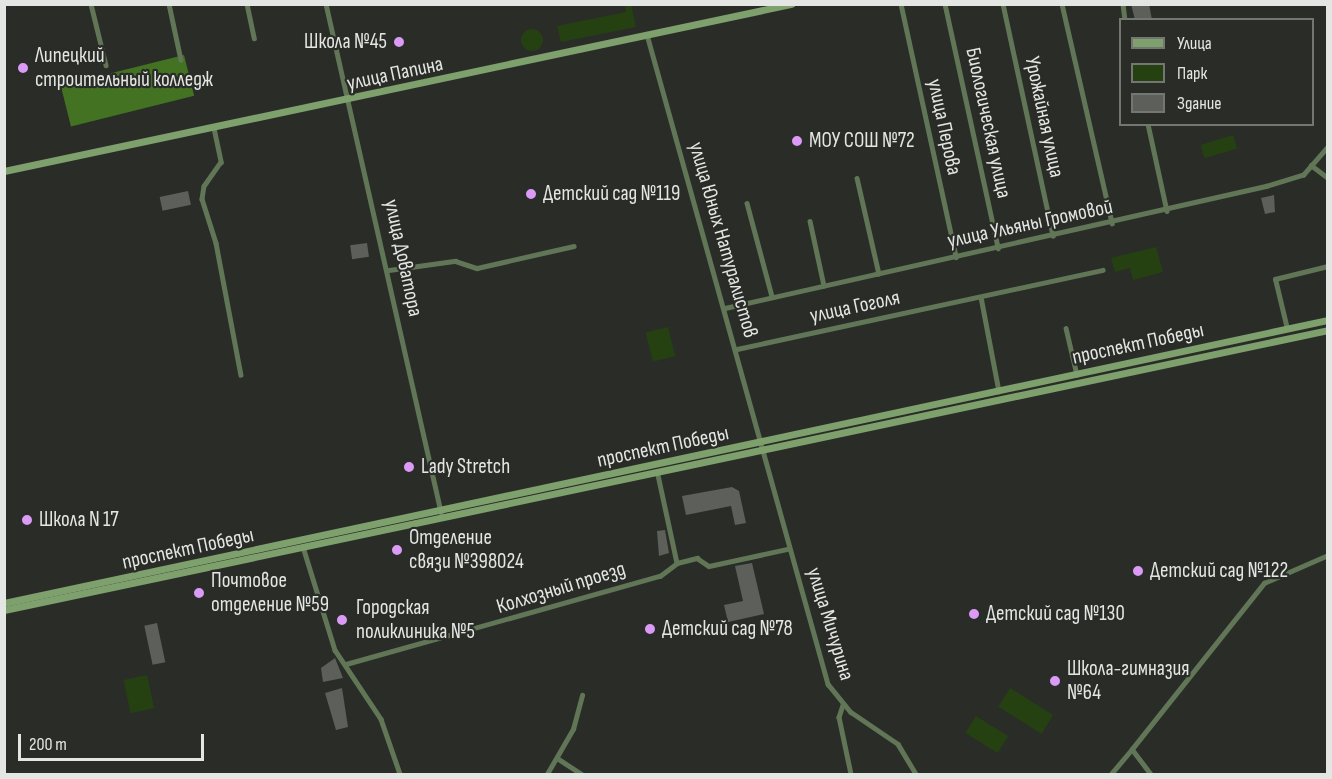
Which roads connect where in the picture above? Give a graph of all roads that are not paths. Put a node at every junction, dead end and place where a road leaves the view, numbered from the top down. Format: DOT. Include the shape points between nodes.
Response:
graph roads {
  1 [pos="91,4"];
  2 [pos="169,4"];
  3 [pos="247,4"];
  4 [pos="326,4"];
  5 [pos="791,4"];
  6 [pos="901,4"];
  7 [pos="945,4"];
  8 [pos="1003,4"];
  9 [pos="1062,4"];
  10 [pos="254,38"];
  11 [pos="648,38"];
  12 [pos="181,60"];
  13 [pos="106,65"];
  14 [pos="351,100"];
  15 [pos="1148,126"];
  16 [pos="214,128"];
  17 [pos="1328,146"];
  18 [pos="1311,165"];
  19 [pos="4,171"];
  20 [pos="857,178"];
  21 [pos="1328,178"];
  22 [pos="747,203"];
  23 [pos="1167,211"];
  24 [pos="810,221"];
  25 [pos="1112,223"];
  26 [pos="1053,236"];
  27 [pos="574,246"];
  28 [pos="998,248"];
  29 [pos="956,257"];
  30 [pos="1328,266"];
  31 [pos="389,270"];
  32 [pos="1103,270"];
  33 [pos="879,274"];
  34 [pos="824,286"];
  35 [pos="772,296"];
  36 [pos="981,297"];
  37 [pos="725,308"];
  38 [pos="1328,320"];
  39 [pos="1066,328"];
  40 [pos="1287,329"];
  41 [pos="1328,330"];
  42 [pos="737,349"];
  43 [pos="242,375"];
  44 [pos="1077,375"];
  45 [pos="999,392"];
  46 [pos="762,447"];
  47 [pos="658,475"];
  48 [pos="441,512"];
  49 [pos="443,520"];
  50 [pos="787,549"];
  51 [pos="304,550"];
  52 [pos="1328,555"];
  53 [pos="677,563"];
  54 [pos="4,603"];
  55 [pos="4,610"];
  56 [pos="346,664"];
  57 [pos="582,695"];
  58 [pos="843,705"];
  59 [pos="1132,749"];
  60 [pos="557,758"];
  61 [pos="400,774"];
  62 [pos="547,774"];
  63 [pos="582,774"];
  64 [pos="851,774"];
  65 [pos="916,774"];
  66 [pos="1111,774"];
  67 [pos="1151,774"];
  1 -- 13 [label="street"];
  2 -- 12 [label="street"];
  3 -- 10 [label="street"];
  4 -- 14 [label="street, улица Доватора"];
  5 -- 11 [label="main road, улица Папина"];
  6 -- 29 [label="street, улица Перова"];
  7 -- 28 [label="street, Биологическая улица"];
  8 -- 26 [label="street, Урожайная улица"];
  9 -- 25 [label="street"];
  11 -- 14 [label="main road, улица Папина"];
  11 -- 37 [label="street, улица Юных Натуралистов"];
  14 -- 16 [label="main road, улица Папина"];
  14 -- 31 [label="street, улица Доватора"];
  15 -- 23 [label="street"];
  16 -- 19 [label="main road, улица Папина"];
  16 -- 43 [label="street" via="221,162 204,186 202,199 216,243"];
  17 -- 18 [label="street, улица Ульяны Громовой"];
  18 -- 21 [label="street"];
  18 -- 23 [label="street, улица Ульяны Громовой" via="1303,175"];
  20 -- 33 [label="street"];
  22 -- 35 [label="street"];
  23 -- 25 [label="street, улица Ульяны Громовой"];
  24 -- 34 [label="street"];
  25 -- 26 [label="street, улица Ульяны Громовой"];
  26 -- 28 [label="street, улица Ульяны Громовой"];
  27 -- 31 [label="street" via="477,268 455,261"];
  28 -- 29 [label="street, улица Ульяны Громовой"];
  29 -- 33 [label="street, улица Ульяны Громовой"];
  30 -- 40 [label="street" via="1275,279"];
  31 -- 48 [label="street, улица Доватора"];
  32 -- 36 [label="street, улица Гоголя"];
  33 -- 34 [label="street, улица Ульяны Громовой"];
  34 -- 35 [label="street, улица Ульяны Громовой"];
  35 -- 37 [label="street, улица Ульяны Громовой"];
  36 -- 42 [label="street, улица Гоголя"];
  36 -- 45 [label="street"];
  37 -- 42 [label="street, улица Юных Натуралистов"];
  38 -- 40 [label="main road, проспект Победы"];
  39 -- 44 [label="street"];
  40 -- 44 [label="main road, проспект Победы"];
  41 -- 46 [label="main road, проспект Победы"];
  42 -- 46 [label="street, улица Юных Натуралистов"];
  44 -- 45 [label="main road, проспект Победы"];
  45 -- 46 [label="main road, проспект Победы"];
  46 -- 47 [label="main road, проспект Победы"];
  46 -- 48 [label="main road, проспект Победы"];
  46 -- 50 [label="street, улица Мичурина"];
  47 -- 49 [label="main road, проспект Победы"];
  47 -- 53 [label="street"];
  48 -- 49 [label="street, улица Доватора"];
  48 -- 54 [label="main road, проспект Победы"];
  49 -- 51 [label="main road, проспект Победы"];
  50 -- 53 [label="street" via="709,566 697,558"];
  50 -- 58 [label="street, улица Мичурина" via="801,576 828,684"];
  51 -- 55 [label="main road, проспект Победы"];
  51 -- 56 [label="street" via="336,650"];
  52 -- 59 [label="street" via="1264,583"];
  53 -- 56 [label="street, Колхозный проезд" via="660,576"];
  56 -- 61 [label="street" via="381,719"];
  57 -- 60 [label="street" via="573,729"];
  58 -- 64 [label="street" via="839,717"];
  58 -- 65 [label="street, улица Мичурина" via="898,744"];
  59 -- 66 [label="street"];
  59 -- 67 [label="street"];
  60 -- 62 [label="street"];
  60 -- 63 [label="street"];
}
